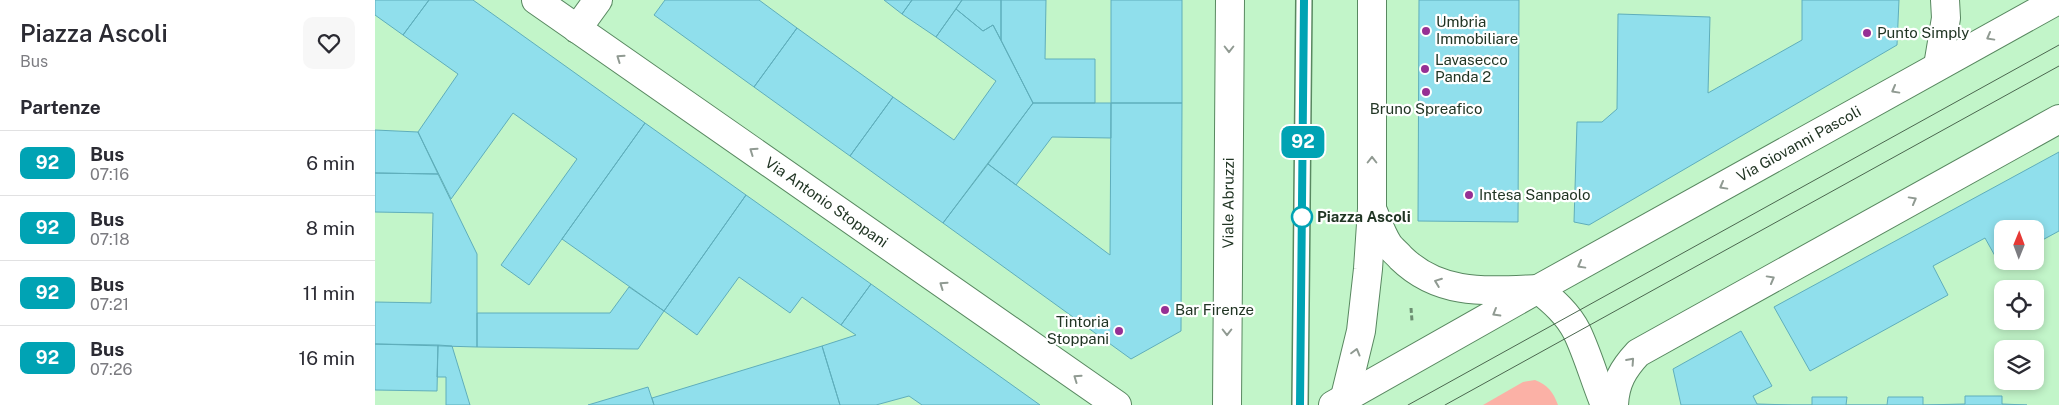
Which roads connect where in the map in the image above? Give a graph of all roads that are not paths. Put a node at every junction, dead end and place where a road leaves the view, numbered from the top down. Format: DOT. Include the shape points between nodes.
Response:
graph roads {
  1 [pos="536,0"];
  2 [pos="598,0"];
  3 [pos="1230,0"];
  4 [pos="1304,0"];
  5 [pos="1372,0"];
  6 [pos="1945,0"];
  7 [pos="2058,0"];
  8 [pos="2029,7"];
  9 [pos="577,29"];
  10 [pos="1938,66"];
  11 [pos="2059,119"];
  12 [pos="1372,209"];
  13 [pos="1538,289"];
  14 [pos="1340,403"];
  15 [pos="1117,405"];
  16 [pos="1227,405"];
  17 [pos="1300,405"];
  18 [pos="1605,405"];
  19 [pos="1614,405"];
  1 -- 9 [label="street, Via Antonio Stoppani"];
  2 -- 9 [label="street"];
  3 -- 16 [label="street, Viale Abruzzi, one-way"];
  4 -- 17 [label="lane"];
  12 -- 5 [label="street, one-way"];
  6 -- 10 [label="street" via="1946,18"];
  7 -- 8 [label="street, Via Giovanni Pascoli"];
  8 -- 10 [label="street, Via Giovanni Pascoli, one-way"];
  15 -- 9 [label="street, Via Antonio Stoppani, one-way"];
  10 -- 13 [label="street, Via Giovanni Pascoli, one-way"];
  19 -- 11 [label="street, one-way" via="1615,386 1620,375 1638,353"];
  13 -- 12 [label="street, one-way" via="1466,289 1437,283 1411,268 1389,245"];
  14 -- 12 [label="street, one-way" via="1361,331"];
  13 -- 14 [label="street, Via Giovanni Pascoli, one-way"];
  13 -- 18 [label="street" via="1567,317 1577,332"];
}
